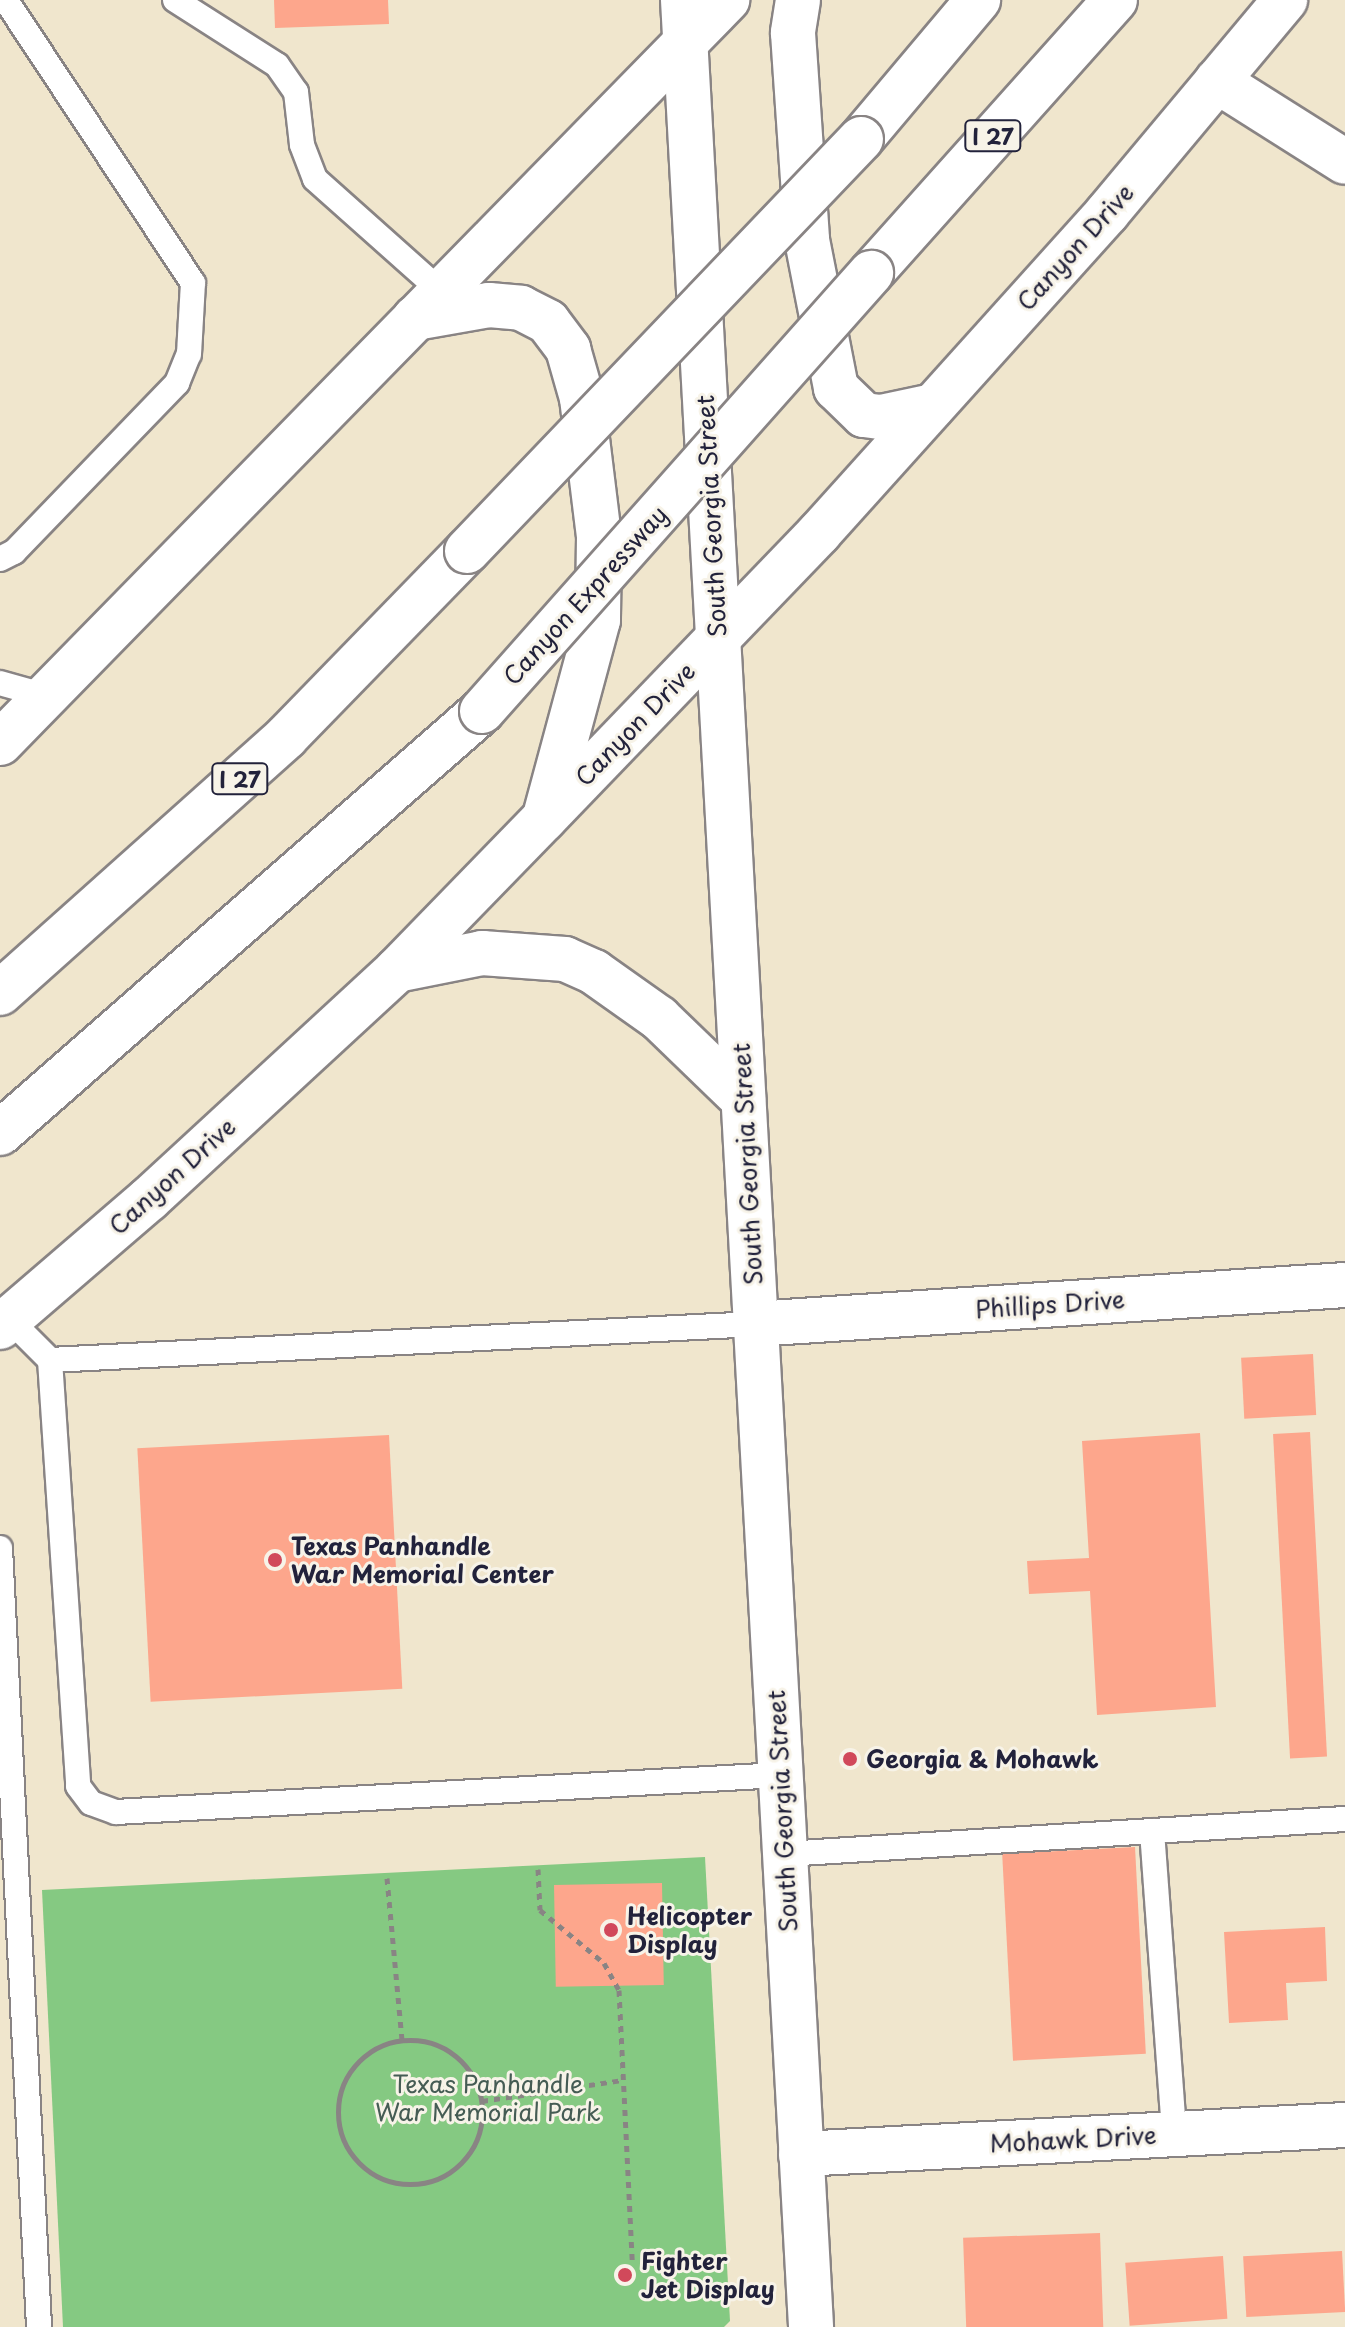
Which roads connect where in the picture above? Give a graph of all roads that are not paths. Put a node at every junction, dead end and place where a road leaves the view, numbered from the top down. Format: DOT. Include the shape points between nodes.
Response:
graph roads {
  1 [pos="6,0"];
  2 [pos="175,0"];
  3 [pos="683,0"];
  4 [pos="727,0"];
  5 [pos="798,0"];
  6 [pos="978,0"];
  7 [pos="1115,0"];
  8 [pos="1285,0"];
  9 [pos="685,45"];
  10 [pos="1217,81"];
  11 [pos="1345,162"];
  12 [pos="429,305"];
  13 [pos="933,406"];
  14 [pos="0,559"];
  15 [pos="718,638"];
  16 [pos="0,683"];
  17 [pos="50,697"];
  18 [pos="0,743"];
  19 [pos="544,819"];
  20 [pos="397,970"];
  21 [pos="0,993"];
  22 [pos="743,1099"];
  23 [pos="0,1133"];
  24 [pos="1345,1285"];
  25 [pos="5,1323"];
  26 [pos="755,1324"];
  27 [pos="50,1360"];
  28 [pos="0,1548"];
  29 [pos="780,1775"];
  30 [pos="1345,1819"];
  31 [pos="1152,1831"];
  32 [pos="785,1854"];
  33 [pos="1345,2125"];
  34 [pos="1174,2134"];
  35 [pos="801,2154"];
  36 [pos="39,2327"];
  37 [pos="811,2327"];
  1 -- 14 [label="lane" via="193,283 189,354 177,383 14,552"];
  2 -- 12 [label="lane" via="277,65 296,92 302,145 315,179"];
  3 -- 9 [label="main road, South Georgia Street"];
  4 -- 9 [label="main road"];
  5 -- 13 [label="main road" via="793,33 807,240 836,388 864,415 881,417"];
  6 -- 21 [label="main road, I 27, bridge" via="861,139 286,737"];
  7 -- 23 [label="main road, Canyon Expressway / I 27, bridge" via="482,711"];
  8 -- 10 [label="main road, Canyon Drive"];
  9 -- 12 [label="main road"];
  9 -- 15 [label="main road, South Georgia Street"];
  10 -- 11 [label="main road"];
  10 -- 13 [label="main road, Canyon Drive" via="1107,213"];
  12 -- 17 [label="main road"];
  12 -- 19 [label="main road" via="521,308 548,322 568,349 582,398 599,536 598,620"];
  13 -- 15 [label="main road, Canyon Drive"];
  15 -- 19 [label="main road, Canyon Drive"];
  15 -- 22 [label="main road, South Georgia Street"];
  16 -- 17 [label="lane"];
  17 -- 18 [label="main road"];
  19 -- 20 [label="main road, Canyon Drive"];
  20 -- 22 [label="main road" via="482,953 565,959 594,972 659,1018"];
  20 -- 25 [label="main road, Canyon Drive" via="149,1199"];
  22 -- 26 [label="main road, South Georgia Street"];
  24 -- 26 [label="main road, Phillips Drive"];
  25 -- 27 [label="lane"];
  26 -- 27 [label="lane"];
  26 -- 29 [label="main road, South Georgia Street"];
  27 -- 29 [label="lane" via="78,1786 91,1803 116,1812"];
  28 -- 36 [label="lane"];
  29 -- 32 [label="main road, South Georgia Street"];
  30 -- 31 [label="lane"];
  31 -- 32 [label="lane"];
  31 -- 34 [label="lane"];
  32 -- 35 [label="main road, South Georgia Street"];
  33 -- 34 [label="main road, Mohawk Drive"];
  34 -- 35 [label="main road, Mohawk Drive"];
  35 -- 37 [label="main road, South Georgia Street"];
}
